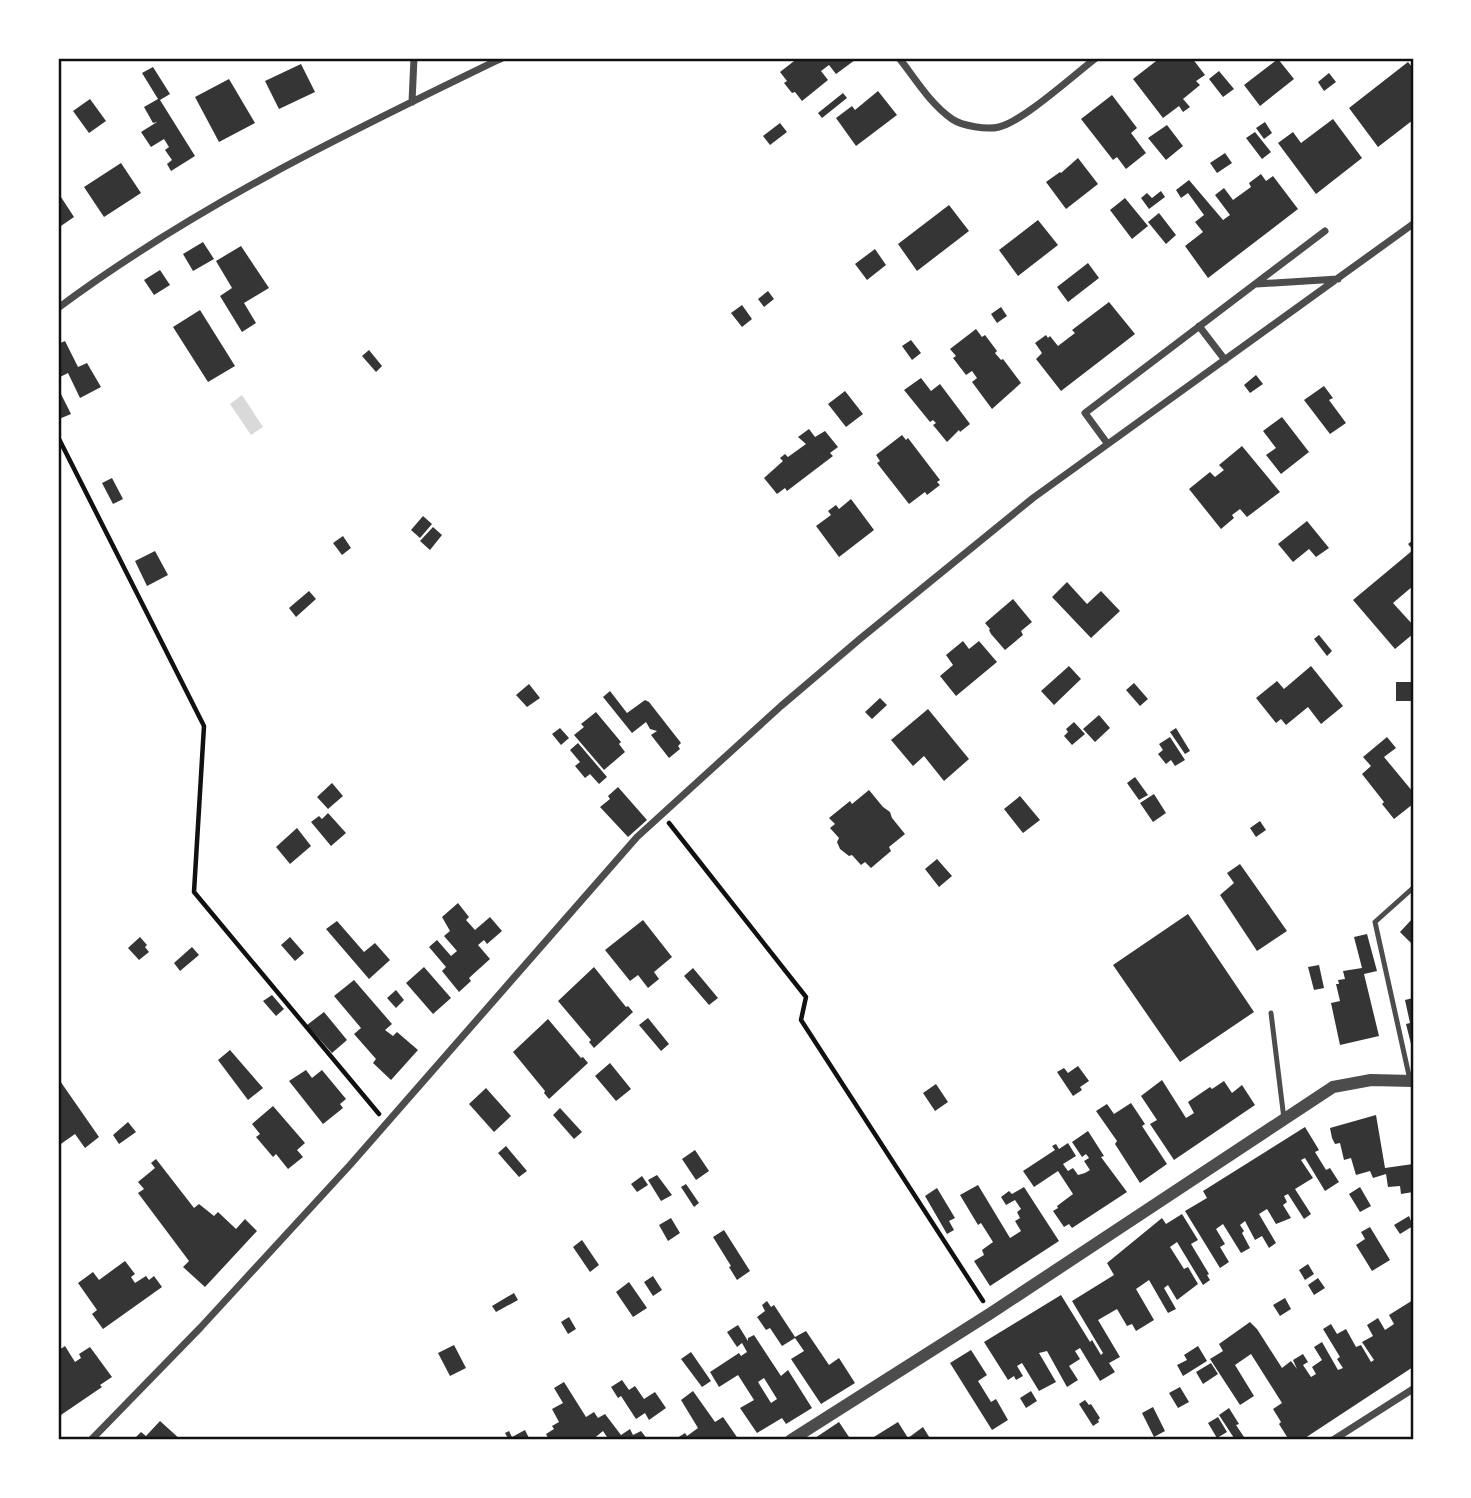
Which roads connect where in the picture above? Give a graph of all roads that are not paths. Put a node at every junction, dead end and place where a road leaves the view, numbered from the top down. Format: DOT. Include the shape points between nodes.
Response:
graph roads {
  1 [pos="414,58"];
  2 [pos="502,58"];
  3 [pos="899,58"];
  4 [pos="1096,58"];
  5 [pos="412,102"];
  6 [pos="1413,224"];
  7 [pos="1325,231"];
  8 [pos="1339,278"];
  9 [pos="1255,284"];
  10 [pos="58,308"];
  11 [pos="1199,326"];
  12 [pos="1225,360"];
  13 [pos="1107,443"];
  14 [pos="1413,888"];
  15 [pos="1271,1013"];
  16 [pos="1411,1080"];
  17 [pos="1284,1119"];
  18 [pos="1413,1389"];
  19 [pos="91,1440"];
  20 [pos="791,1440"];
  21 [pos="1334,1440"];
  1 -- 5 [label="street"];
  2 -- 5 [label="street"];
  3 -- 4 [label="street" via="927,95 954,120 998,128"];
  5 -- 10 [label="street" via="181,224"];
  6 -- 8 [label="street"];
  7 -- 9 [label="street"];
  8 -- 9 [label="street"];
  8 -- 12 [label="street"];
  9 -- 11 [label="street"];
  11 -- 12 [label="street"];
  11 -- 13 [label="street" via="1085,413"];
  12 -- 13 [label="street"];
  13 -- 19 [label="street" via="927,583 636,837 386,1123"];
  14 -- 16 [label="lane" via="1375,922"];
  15 -- 17 [label="lane"];
  16 -- 17 [label="street" via="1371,1080 1333,1087"];
  17 -- 20 [label="street"];
  18 -- 21 [label="street"];
}
